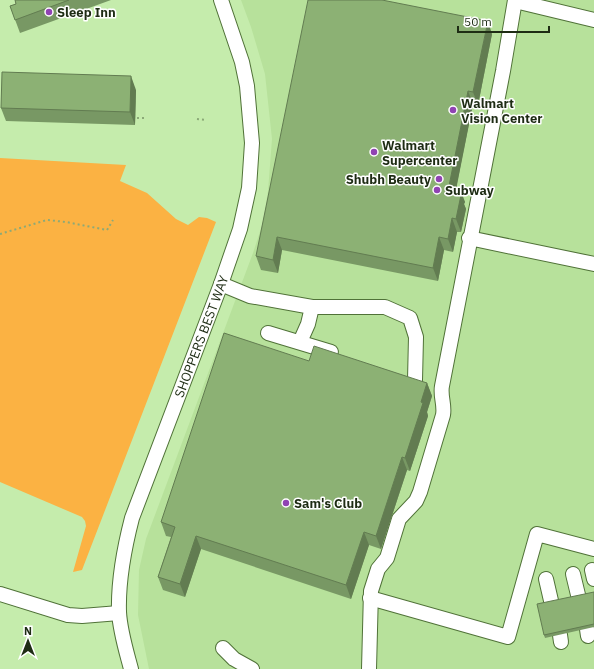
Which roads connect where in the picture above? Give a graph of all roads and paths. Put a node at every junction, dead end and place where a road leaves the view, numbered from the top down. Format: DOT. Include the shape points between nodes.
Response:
graph roads {
  1 [pos="221,0"];
  2 [pos="515,0"];
  3 [pos="594,20"];
  4 [pos="137,118"];
  5 [pos="146,118"];
  6 [pos="197,119"];
  7 [pos="206,120"];
  8 [pos="113,220"];
  9 [pos="0,234"];
  10 [pos="469,238"];
  11 [pos="594,264"];
  12 [pos="221,284"];
  13 [pos="312,307"];
  14 [pos="268,333"];
  15 [pos="300,342"];
  16 [pos="343,356"];
  17 [pos="400,375"];
  18 [pos="415,380"];
  19 [pos="442,386"];
  20 [pos="594,549"];
  21 [pos="573,574"];
  22 [pos="546,579"];
  23 [pos="0,594"];
  24 [pos="370,598"];
  25 [pos="579,599"];
  26 [pos="552,605"];
  27 [pos="119,613"];
  28 [pos="223,648"];
  29 [pos="131,669"];
  30 [pos="252,669"];
  31 [pos="369,669"];
  1 -- 12 [label="street, SHOPPERS BEST WAY" via="242,62 251,118 252,143 249,188 240,229"];
  2 -- 3 [label="street"];
  2 -- 10 [label="street"];
  4 -- 5 [label="path"];
  6 -- 7 [label="path"];
  8 -- 9 [label="path" via="107,230 47,220"];
  10 -- 11 [label="street"];
  10 -- 19 [label="street"];
  12 -- 13 [label="street" via="250,296"];
  12 -- 27 [label="street, SHOPPERS BEST WAY" via="132,518 121,570"];
  13 -- 15 [label="street"];
  13 -- 18 [label="street" via="385,307 410,318 416,337"];
  14 -- 15 [label="street"];
  15 -- 16 [label="street"];
  17 -- 18 [label="street"];
  18 -- 19 [label="street"];
  19 -- 24 [label="street" via="445,406 420,492 400,520 387,558 378,568"];
  20 -- 24 [label="street" via="537,534 508,637"];
  21 -- 25 [label="street"];
  22 -- 26 [label="street"];
  23 -- 27 [label="street" via="68,615"];
  24 -- 31 [label="street"];
  27 -- 29 [label="street, SHOPPERS BEST WAY"];
  28 -- 30 [label="street" via="234,659"];
}
